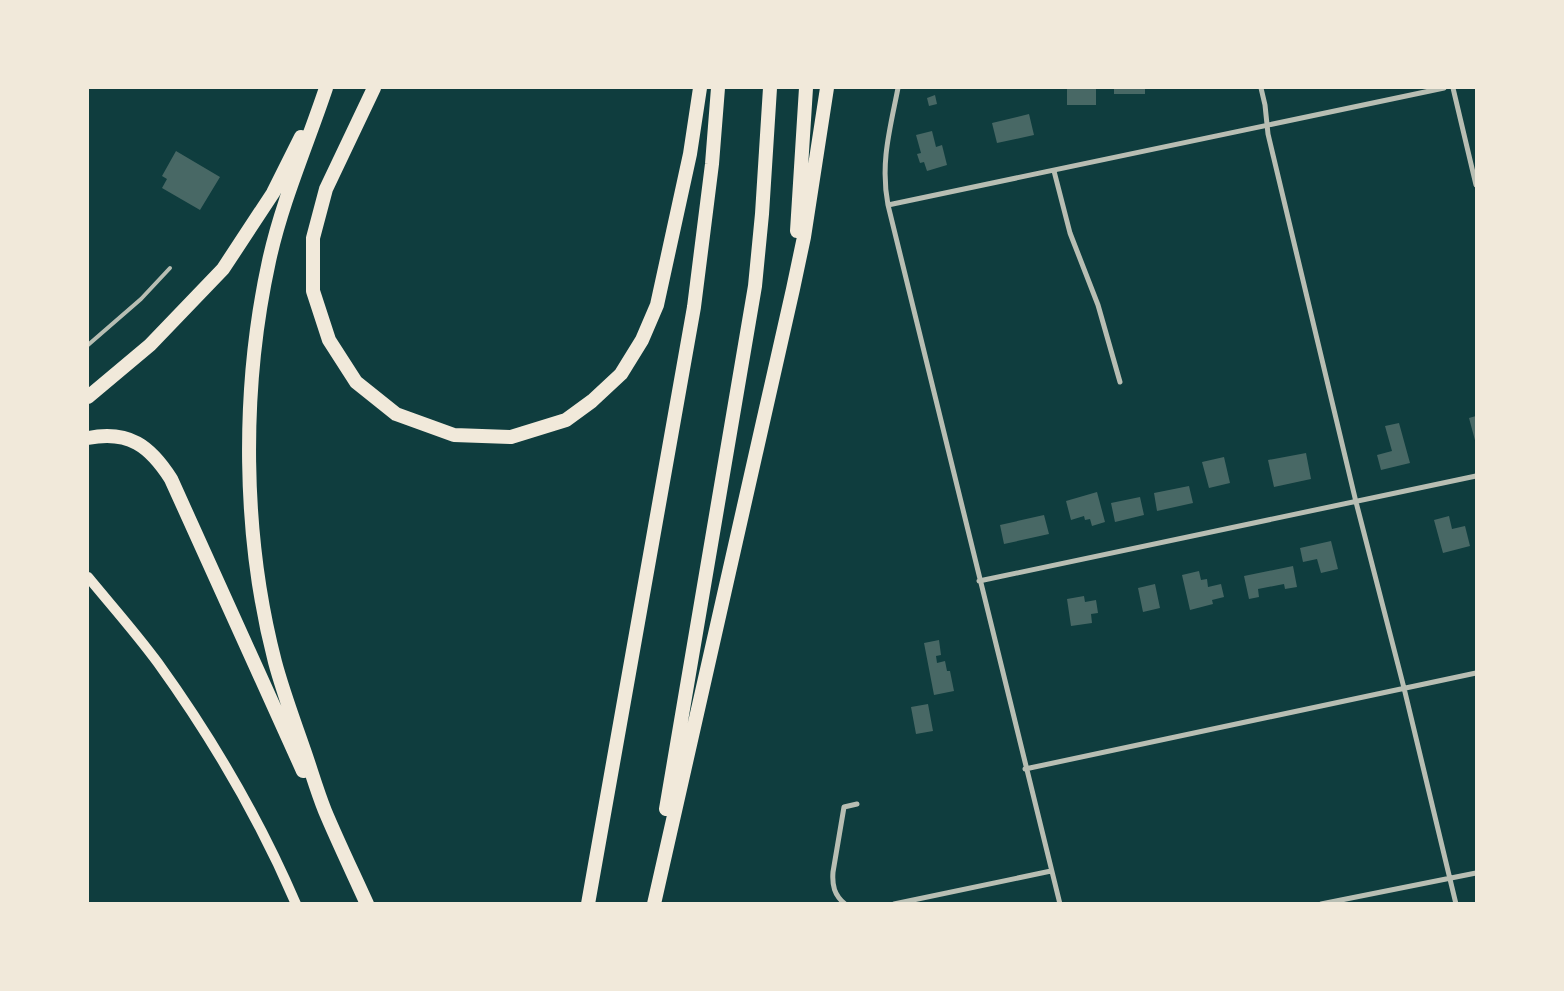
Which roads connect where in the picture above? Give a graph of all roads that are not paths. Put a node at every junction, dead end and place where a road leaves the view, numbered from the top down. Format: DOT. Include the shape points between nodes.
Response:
graph roads {
  1 [pos="326,88"];
  2 [pos="374,88"];
  3 [pos="700,88"];
  4 [pos="718,88"];
  5 [pos="770,88"];
  6 [pos="806,88"];
  7 [pos="827,88"];
  8 [pos="898,88"];
  9 [pos="1261,88"];
  10 [pos="1444,88"];
  11 [pos="1452,88"];
  12 [pos="1268,126"];
  13 [pos="1054,171"];
  14 [pos="1476,185"];
  15 [pos="888,205"];
  16 [pos="170,268"];
  17 [pos="793,289"];
  18 [pos="88,345"];
  19 [pos="1120,382"];
  20 [pos="88,396"];
  21 [pos="88,438"];
  22 [pos="1476,476"];
  23 [pos="1356,502"];
  24 [pos="88,578"];
  25 [pos="979,581"];
  26 [pos="1476,673"];
  27 [pos="1404,688"];
  28 [pos="1026,769"];
  29 [pos="857,804"];
  30 [pos="325,810"];
  31 [pos="1051,871"];
  32 [pos="1476,873"];
  33 [pos="1449,878"];
  34 [pos="296,904"];
  35 [pos="367,904"];
  36 [pos="588,904"];
  37 [pos="652,904"];
  38 [pos="845,904"];
  39 [pos="894,904"];
  40 [pos="1060,904"];
  41 [pos="1321,904"];
  42 [pos="1456,904"];
  1 -- 20 [label="highway" via="273,193 223,269 150,345"];
  1 -- 30 [label="highway" via="294,175 269,261 255,348 249,484 257,572 275,661"];
  2 -- 3 [label="highway" via="326,189 313,238 313,290 329,340 356,382 396,414 454,435 511,437 566,420 592,401 621,374 642,340 657,305 690,154"];
  4 -- 36 [label="highway" via="694,307"];
  5 -- 37 [label="highway" via="754,286"];
  6 -- 17 [label="highway"];
  7 -- 17 [label="highway"];
  8 -- 15 [label="street" via="885,153"];
  9 -- 12 [label="street"];
  10 -- 12 [label="street"];
  11 -- 14 [label="street"];
  12 -- 13 [label="street"];
  12 -- 23 [label="street"];
  13 -- 15 [label="street"];
  13 -- 19 [label="street" via="1070,233 1098,304"];
  15 -- 25 [label="street"];
  16 -- 18 [label="lane" via="141,299"];
  17 -- 37 [label="highway"];
  21 -- 30 [label="highway" via="112,436 136,442 157,458 171,479 314,796"];
  22 -- 23 [label="street"];
  23 -- 25 [label="street"];
  23 -- 27 [label="street"];
  24 -- 34 [label="main road" via="157,663 201,726 259,826"];
  25 -- 28 [label="street"];
  26 -- 27 [label="street"];
  27 -- 28 [label="street"];
  27 -- 33 [label="street"];
  28 -- 31 [label="street"];
  29 -- 38 [label="street" via="844,807 833,872 835,892"];
  30 -- 35 [label="highway"];
  31 -- 39 [label="street"];
  31 -- 40 [label="street"];
  32 -- 33 [label="street"];
  33 -- 41 [label="street"];
  33 -- 42 [label="street"];
}
